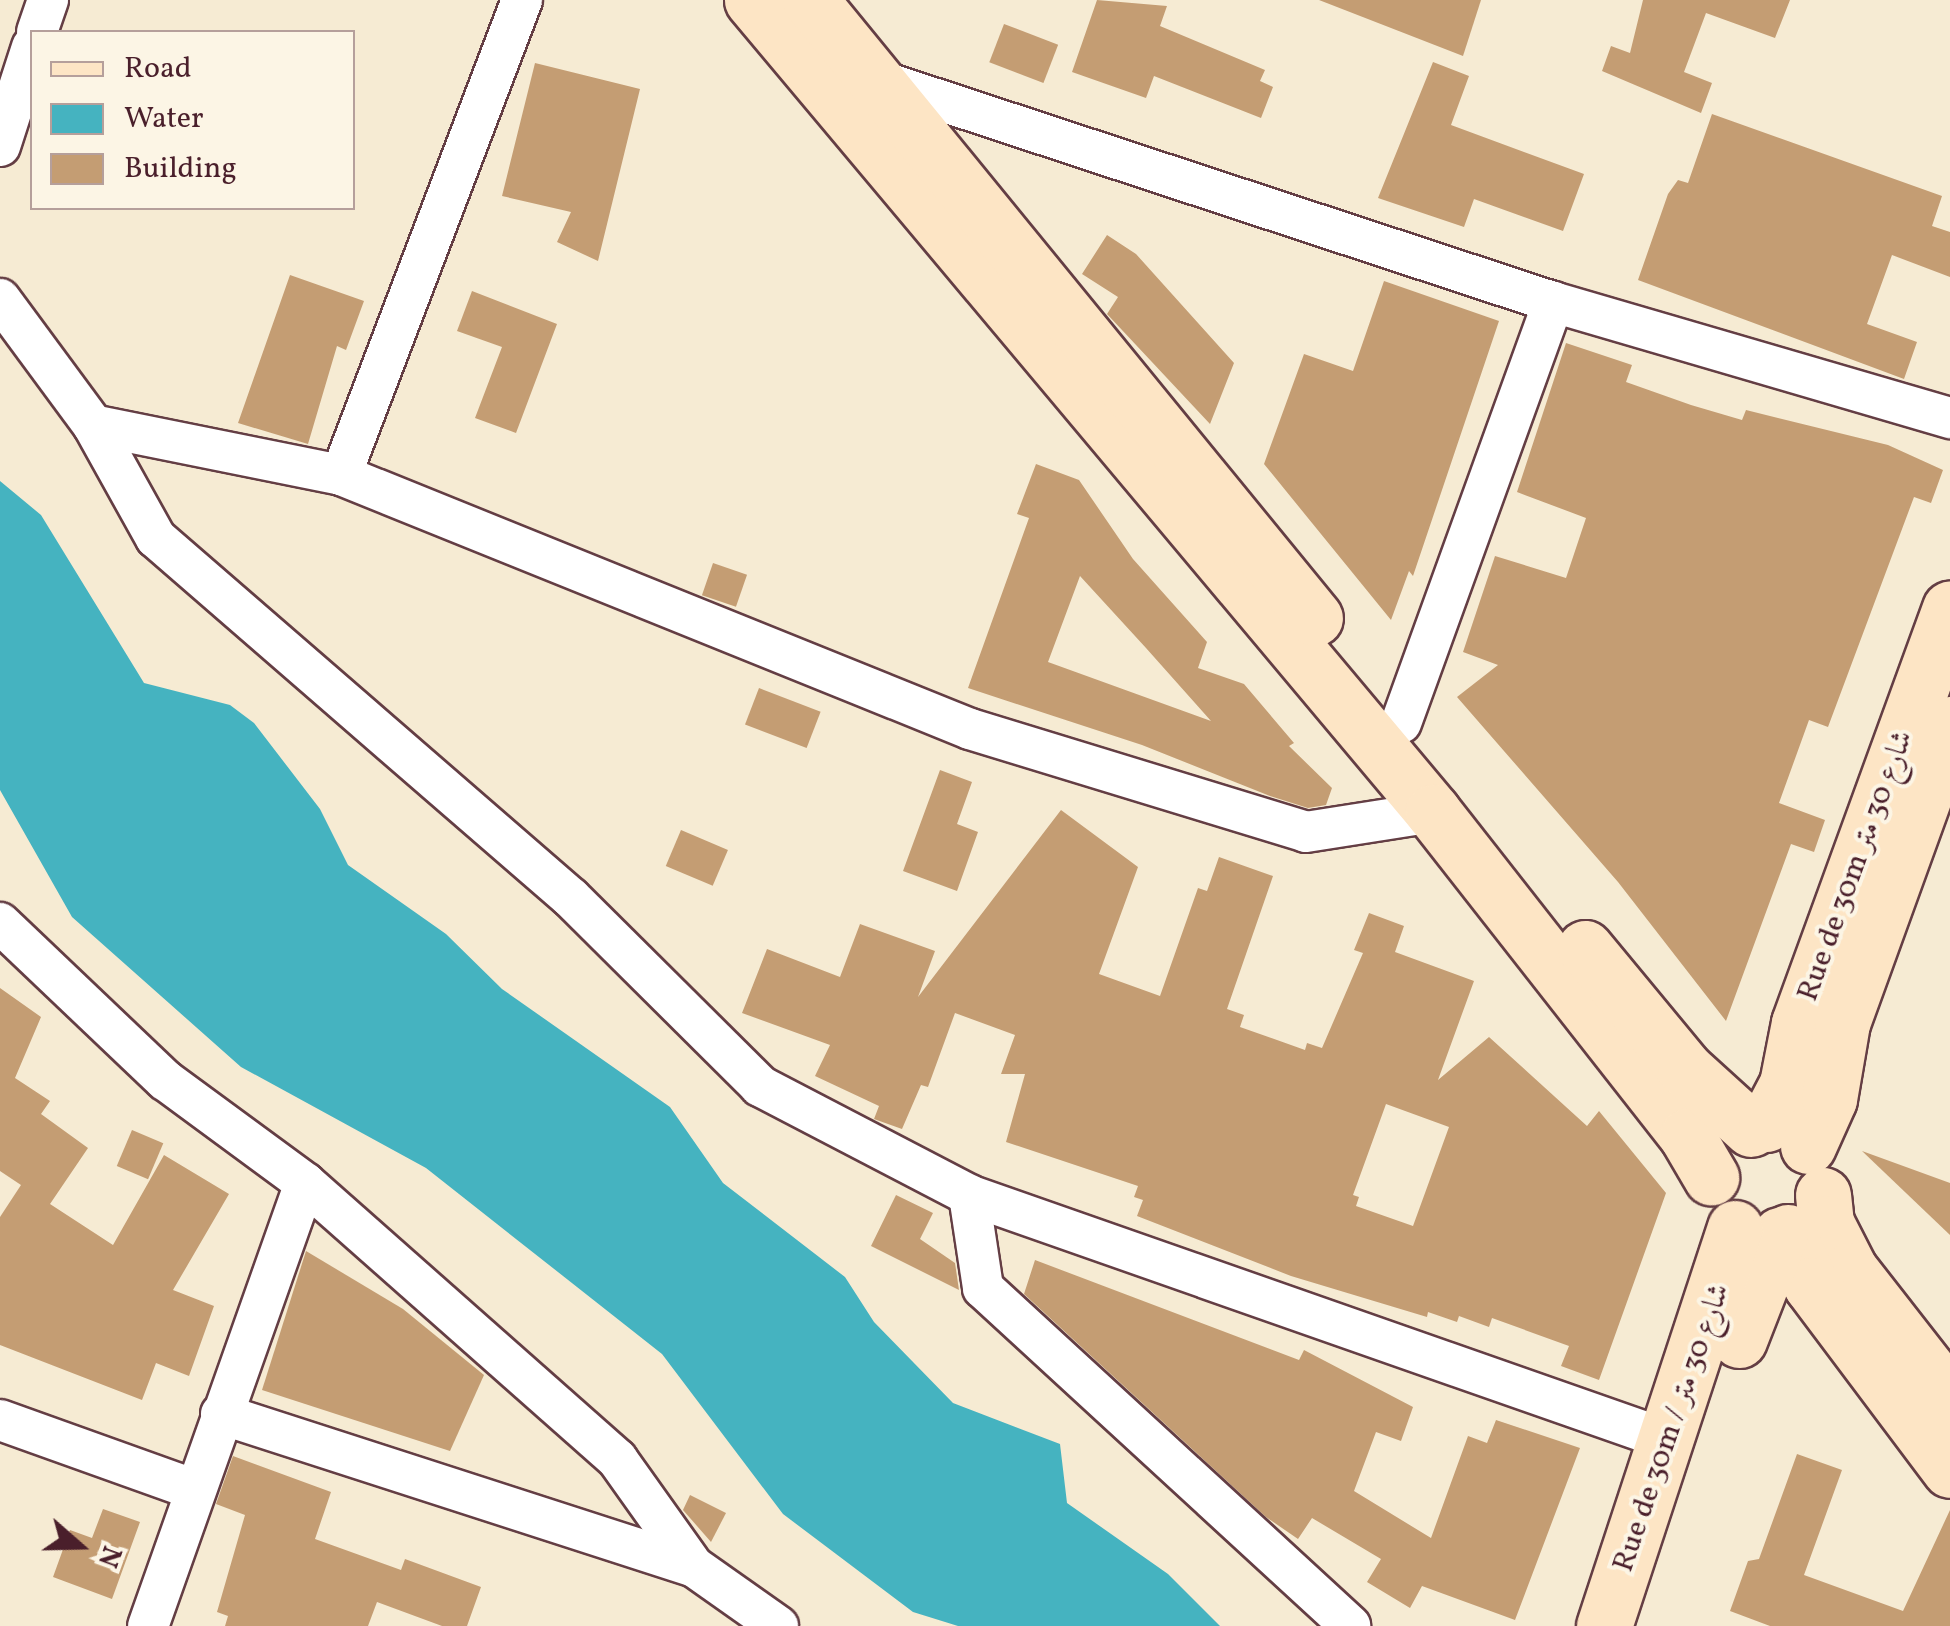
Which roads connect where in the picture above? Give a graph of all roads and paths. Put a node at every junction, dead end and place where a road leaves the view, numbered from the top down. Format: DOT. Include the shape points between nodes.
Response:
graph roads {
  1 [pos="48,0"];
  2 [pos="522,0"];
  3 [pos="752,0"];
  4 [pos="810,0"];
  5 [pos="38,30"];
  6 [pos="30,51"];
  7 [pos="875,80"];
  8 [pos="6,102"];
  9 [pos="0,146"];
  10 [pos="0,299"];
  11 [pos="1554,302"];
  12 [pos="1950,418"];
  13 [pos="92,425"];
  14 [pos="341,475"];
  15 [pos="1950,608"];
  16 [pos="1401,723"];
  17 [pos="1950,724"];
  18 [pos="1433,812"];
  19 [pos="0,923"];
  20 [pos="305,1183"];
  21 [pos="1779,1184"];
  22 [pos="970,1196"];
  23 [pos="1950,1398"];
  24 [pos="222,1414"];
  25 [pos="0,1420"];
  26 [pos="1668,1440"];
  27 [pos="1950,1470"];
  28 [pos="195,1490"];
  29 [pos="694,1566"];
  30 [pos="148,1626"];
  31 [pos="778,1626"];
  32 [pos="1350,1626"];
  33 [pos="1604,1626"];
  34 [pos="1638,1626"];
  1 -- 5 [label="street"];
  2 -- 14 [label="street"];
  3 -- 18 [label="street"];
  4 -- 7 [label="street"];
  6 -- 8 [label="street"];
  7 -- 11 [label="street"];
  7 -- 16 [label="street"];
  8 -- 9 [label="street"];
  10 -- 13 [label="street"];
  11 -- 12 [label="street"];
  11 -- 16 [label="street"];
  13 -- 14 [label="street"];
  13 -- 22 [label="street" via="156,538 572,898 760,1086"];
  14 -- 18 [label="street" via="970,728 1306,832"];
  15 -- 21 [label="street, Rue de 30m شارع 30 متر" via="1800,1024"];
  16 -- 21 [label="street"];
  17 -- 21 [label="street, Rue de 30m شارع 30 متر" via="1842,1023 1828,1099"];
  18 -- 21 [label="street" via="1687,1136 1711,1178 1724,1148"];
  19 -- 20 [label="street" via="165,1080"];
  20 -- 24 [label="street"];
  20 -- 29 [label="street" via="617,1459"];
  21 -- 23 [label="street" via="1826,1223 1850,1270"];
  21 -- 26 [label="street, Rue de 30m / شارع 30 متر"];
  21 -- 27 [label="street" via="1811,1284"];
  21 -- 34 [label="street, Rue de 30m شارع 30 متر"];
  22 -- 26 [label="street"];
  22 -- 32 [label="street" via="983,1288"];
  24 -- 28 [label="street"];
  24 -- 29 [label="street"];
  25 -- 28 [label="street"];
  26 -- 33 [label="street, Rue de 30m / شارع 30 متر"];
  28 -- 30 [label="street"];
  29 -- 31 [label="street"];
}
